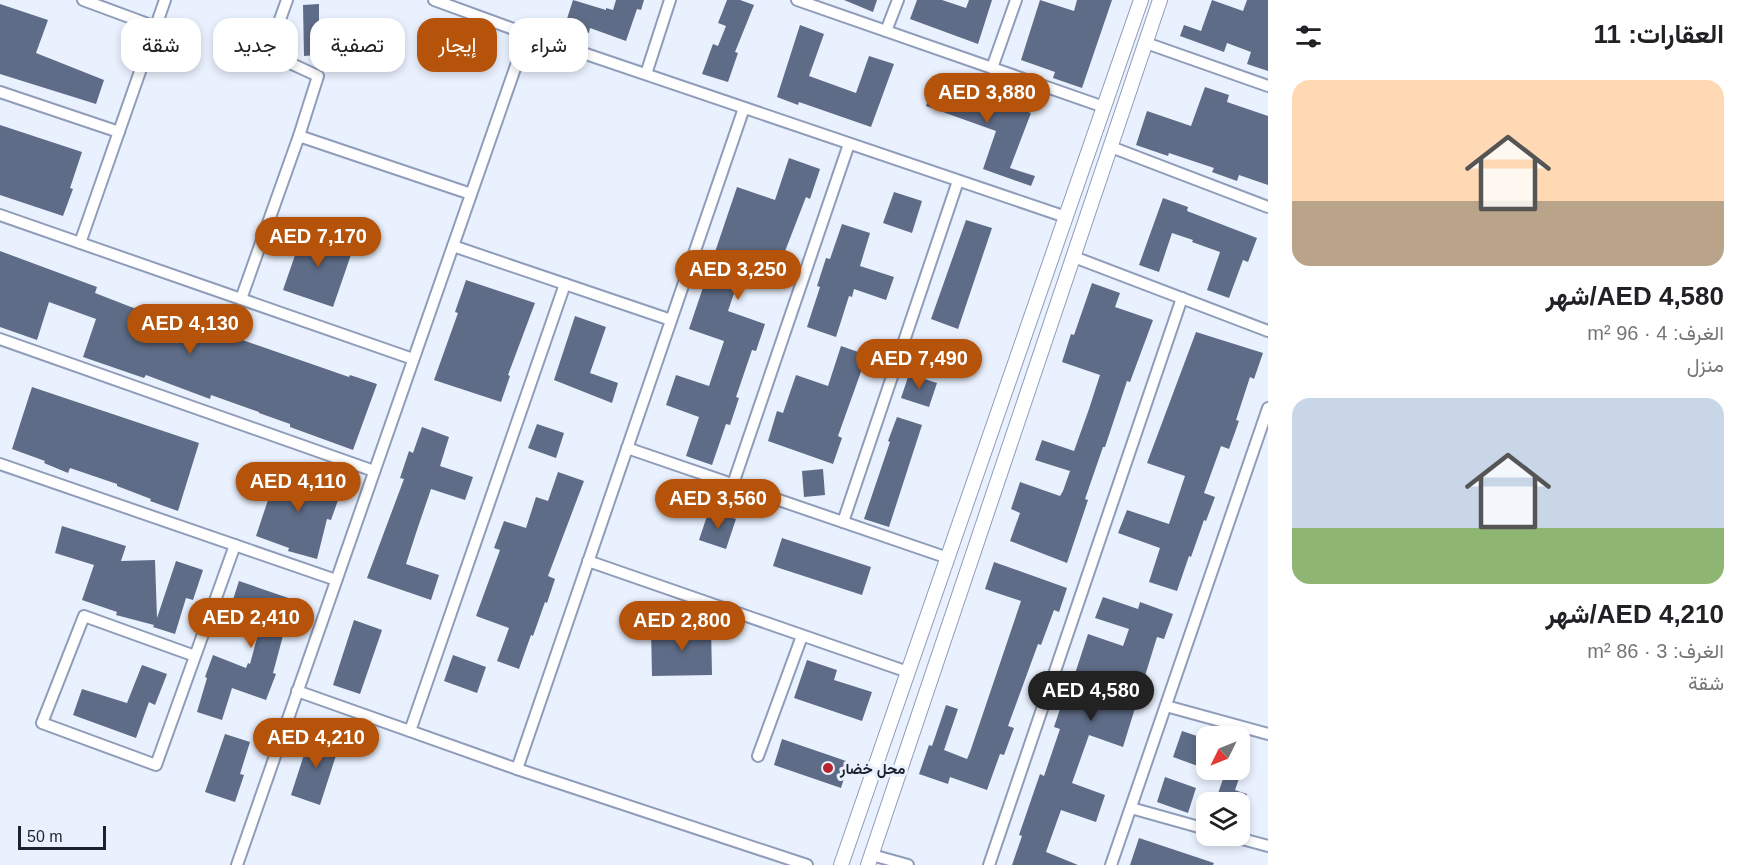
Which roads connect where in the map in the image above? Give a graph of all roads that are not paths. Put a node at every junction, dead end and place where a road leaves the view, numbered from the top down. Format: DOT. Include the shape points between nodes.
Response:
graph roads {
  1 [pos="83,0"];
  2 [pos="165,0"];
  3 [pos="287,0"];
  4 [pos="434,0"];
  5 [pos="670,0"];
  6 [pos="797,0"];
  7 [pos="898,0"];
  8 [pos="1016,0"];
  9 [pos="1141,0"];
  10 [pos="1160,0"];
  11 [pos="132,18"];
  12 [pos="159,18"];
  13 [pos="509,27"];
  14 [pos="886,31"];
  15 [pos="1146,43"];
  16 [pos="588,55"];
  17 [pos="992,68"];
  18 [pos="140,72"];
  19 [pos="514,72"];
  20 [pos="646,74"];
  21 [pos="1268,86"];
  22 [pos="0,92"];
  23 [pos="1104,107"];
  24 [pos="744,108"];
  25 [pos="119,132"];
  26 [pos="299,136"];
  27 [pos="849,144"];
  28 [pos="1111,147"];
  29 [pos="958,181"];
  30 [pos="471,194"];
  31 [pos="1268,207"];
  32 [pos="0,215"];
  33 [pos="1066,217"];
  34 [pos="80,243"];
  35 [pos="453,246"];
  36 [pos="1074,257"];
  37 [pos="565,284"];
  38 [pos="1182,298"];
  39 [pos="241,299"];
  40 [pos="671,320"];
  41 [pos="1268,331"];
  42 [pos="0,339"];
  43 [pos="413,359"];
  44 [pos="1268,408"];
  45 [pos="627,448"];
  46 [pos="0,464"];
  47 [pos="374,471"];
  48 [pos="733,484"];
  49 [pos="843,522"];
  50 [pos="235,545"];
  51 [pos="948,558"];
  52 [pos="588,561"];
  53 [pos="336,580"];
  54 [pos="802,636"];
  55 [pos="195,656"];
  56 [pos="908,672"];
  57 [pos="297,691"];
  58 [pos="1166,706"];
  59 [pos="410,731"];
  60 [pos="1268,734"];
  61 [pos="758,756"];
  62 [pos="517,769"];
  63 [pos="1131,808"];
  64 [pos="1196,826"];
  65 [pos="1250,841"];
  66 [pos="1268,846"];
  67 [pos="870,860"];
  68 [pos="237,865"];
  69 [pos="807,865"];
  70 [pos="841,865"];
  71 [pos="908,865"];
  72 [pos="989,865"];
  73 [pos="1111,865"];
  1 -- 11 [label="street"];
  2 -- 12 [label="street"];
  3 -- 26 [label="street" via="268,53 318,76"];
  4 -- 13 [label="street"];
  5 -- 20 [label="street"];
  6 -- 14 [label="street"];
  7 -- 14 [label="street"];
  8 -- 17 [label="street"];
  9 -- 23 [label="street"];
  10 -- 15 [label="street"];
  14 -- 17 [label="street"];
  15 -- 21 [label="street"];
  15 -- 28 [label="street"];
  16 -- 20 [label="street"];
  17 -- 23 [label="street"];
  18 -- 25 [label="street"];
  19 -- 30 [label="street"];
  20 -- 24 [label="street"];
  22 -- 25 [label="street"];
  23 -- 33 [label="street"];
  24 -- 27 [label="street"];
  24 -- 40 [label="street"];
  25 -- 34 [label="street"];
  26 -- 30 [label="street"];
  26 -- 39 [label="street"];
  27 -- 29 [label="street"];
  27 -- 48 [label="street"];
  28 -- 31 [label="street"];
  28 -- 36 [label="street"];
  29 -- 33 [label="street"];
  29 -- 49 [label="street"];
  30 -- 35 [label="street"];
  32 -- 34 [label="street"];
  33 -- 51 [label="street"];
  34 -- 39 [label="street"];
  35 -- 37 [label="street"];
  35 -- 43 [label="street"];
  36 -- 38 [label="street"];
  36 -- 67 [label="street"];
  37 -- 40 [label="street"];
  37 -- 59 [label="street"];
  38 -- 41 [label="street"];
  38 -- 72 [label="street"];
  39 -- 43 [label="street"];
  40 -- 45 [label="street"];
  42 -- 47 [label="street"];
  43 -- 47 [label="street"];
  44 -- 58 [label="street"];
  45 -- 48 [label="street"];
  45 -- 52 [label="street"];
  46 -- 50 [label="street"];
  47 -- 53 [label="street"];
  48 -- 49 [label="street"];
  49 -- 51 [label="street"];
  50 -- 53 [label="street"];
  50 -- 55 [label="street"];
  51 -- 56 [label="street"];
  52 -- 54 [label="street"];
  52 -- 62 [label="street"];
  53 -- 57 [label="street"];
  54 -- 56 [label="street"];
  54 -- 61 [label="street"];
  55 -- 55 [label="street" via="156,765 42,723 84,616"];
  56 -- 70 [label="street"];
  57 -- 59 [label="street"];
  57 -- 68 [label="street"];
  58 -- 60 [label="street"];
  58 -- 63 [label="street"];
  59 -- 62 [label="street"];
  62 -- 69 [label="street"];
  63 -- 64 [label="street"];
  63 -- 73 [label="street"];
  65 -- 66 [label="street"];
  67 -- 71 [label="street"];
}
